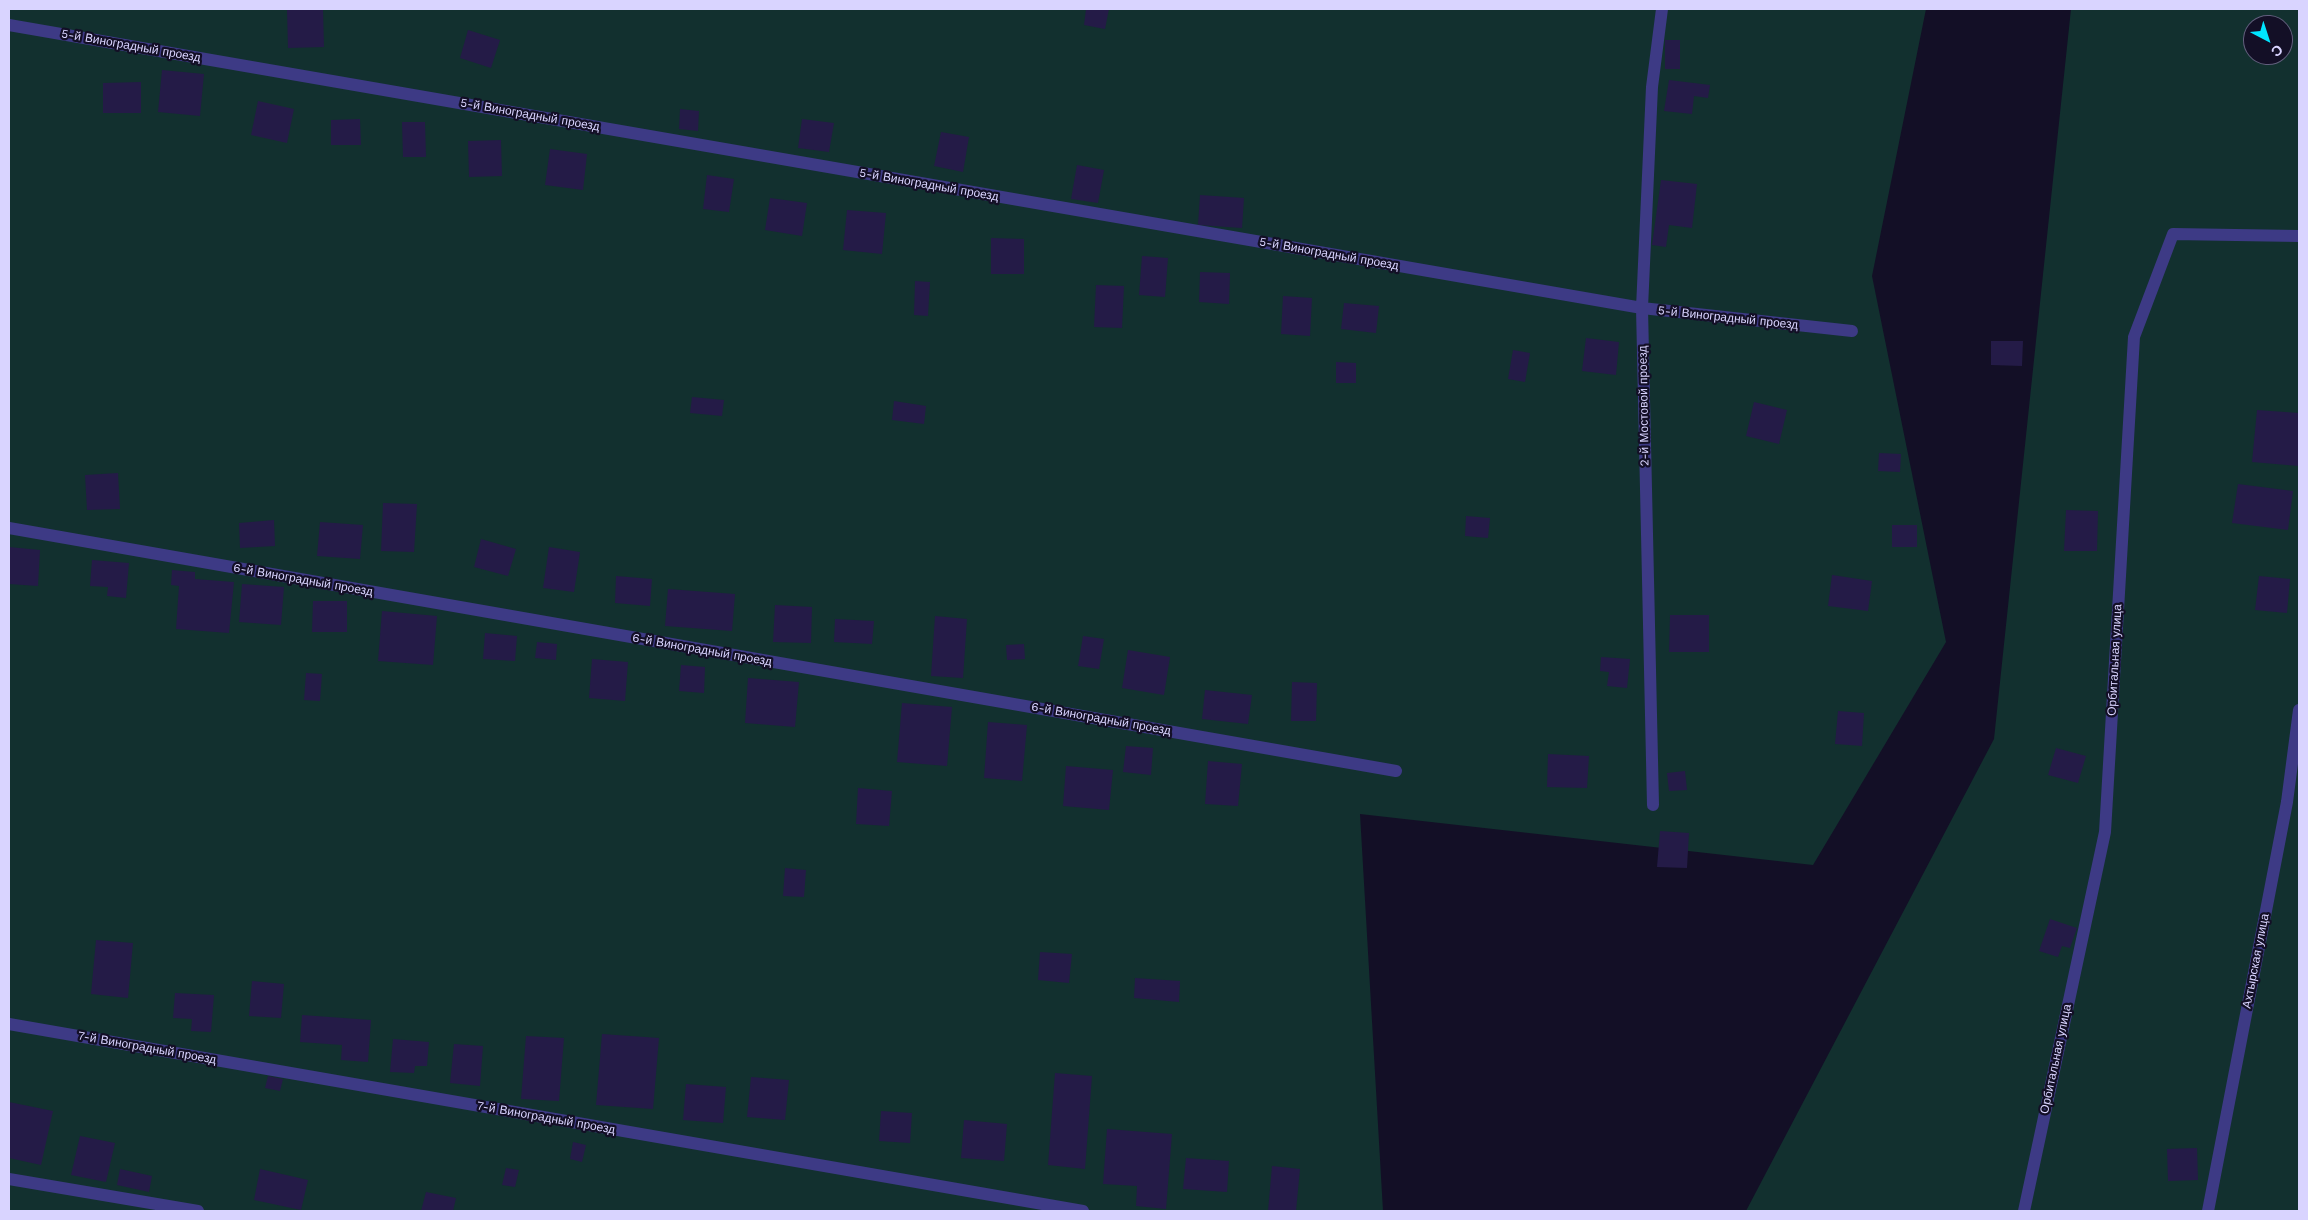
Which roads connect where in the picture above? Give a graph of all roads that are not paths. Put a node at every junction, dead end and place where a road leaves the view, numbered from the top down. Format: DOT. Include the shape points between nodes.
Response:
graph roads {
  1 [pos="1662,9"];
  2 [pos="9,25"];
  3 [pos="2299,236"];
  4 [pos="1642,308"];
  5 [pos="1852,331"];
  6 [pos="9,528"];
  7 [pos="2299,710"];
  8 [pos="1396,771"];
  9 [pos="1653,804"];
  10 [pos="9,1024"];
  11 [pos="9,1179"];
  12 [pos="198,1211"];
  13 [pos="1083,1211"];
  14 [pos="2024,1211"];
  15 [pos="2208,1211"];
  1 -- 4 [label="lane, 2-й Мостовой проезд" via="1652,87"];
  2 -- 4 [label="lane, 5-й Виноградный проезд"];
  3 -- 14 [label="lane, Орбитальная улица" via="2173,234 2134,337 2105,832"];
  4 -- 5 [label="lane, 5-й Виноградный проезд"];
  4 -- 9 [label="lane, 2-й Мостовой проезд"];
  6 -- 8 [label="lane, 6-й Виноградный проезд"];
  7 -- 15 [label="lane, Ахтырская улица" via="2287,802"];
  10 -- 13 [label="lane, 7-й Виноградный проезд"];
  11 -- 12 [label="lane"];
}
